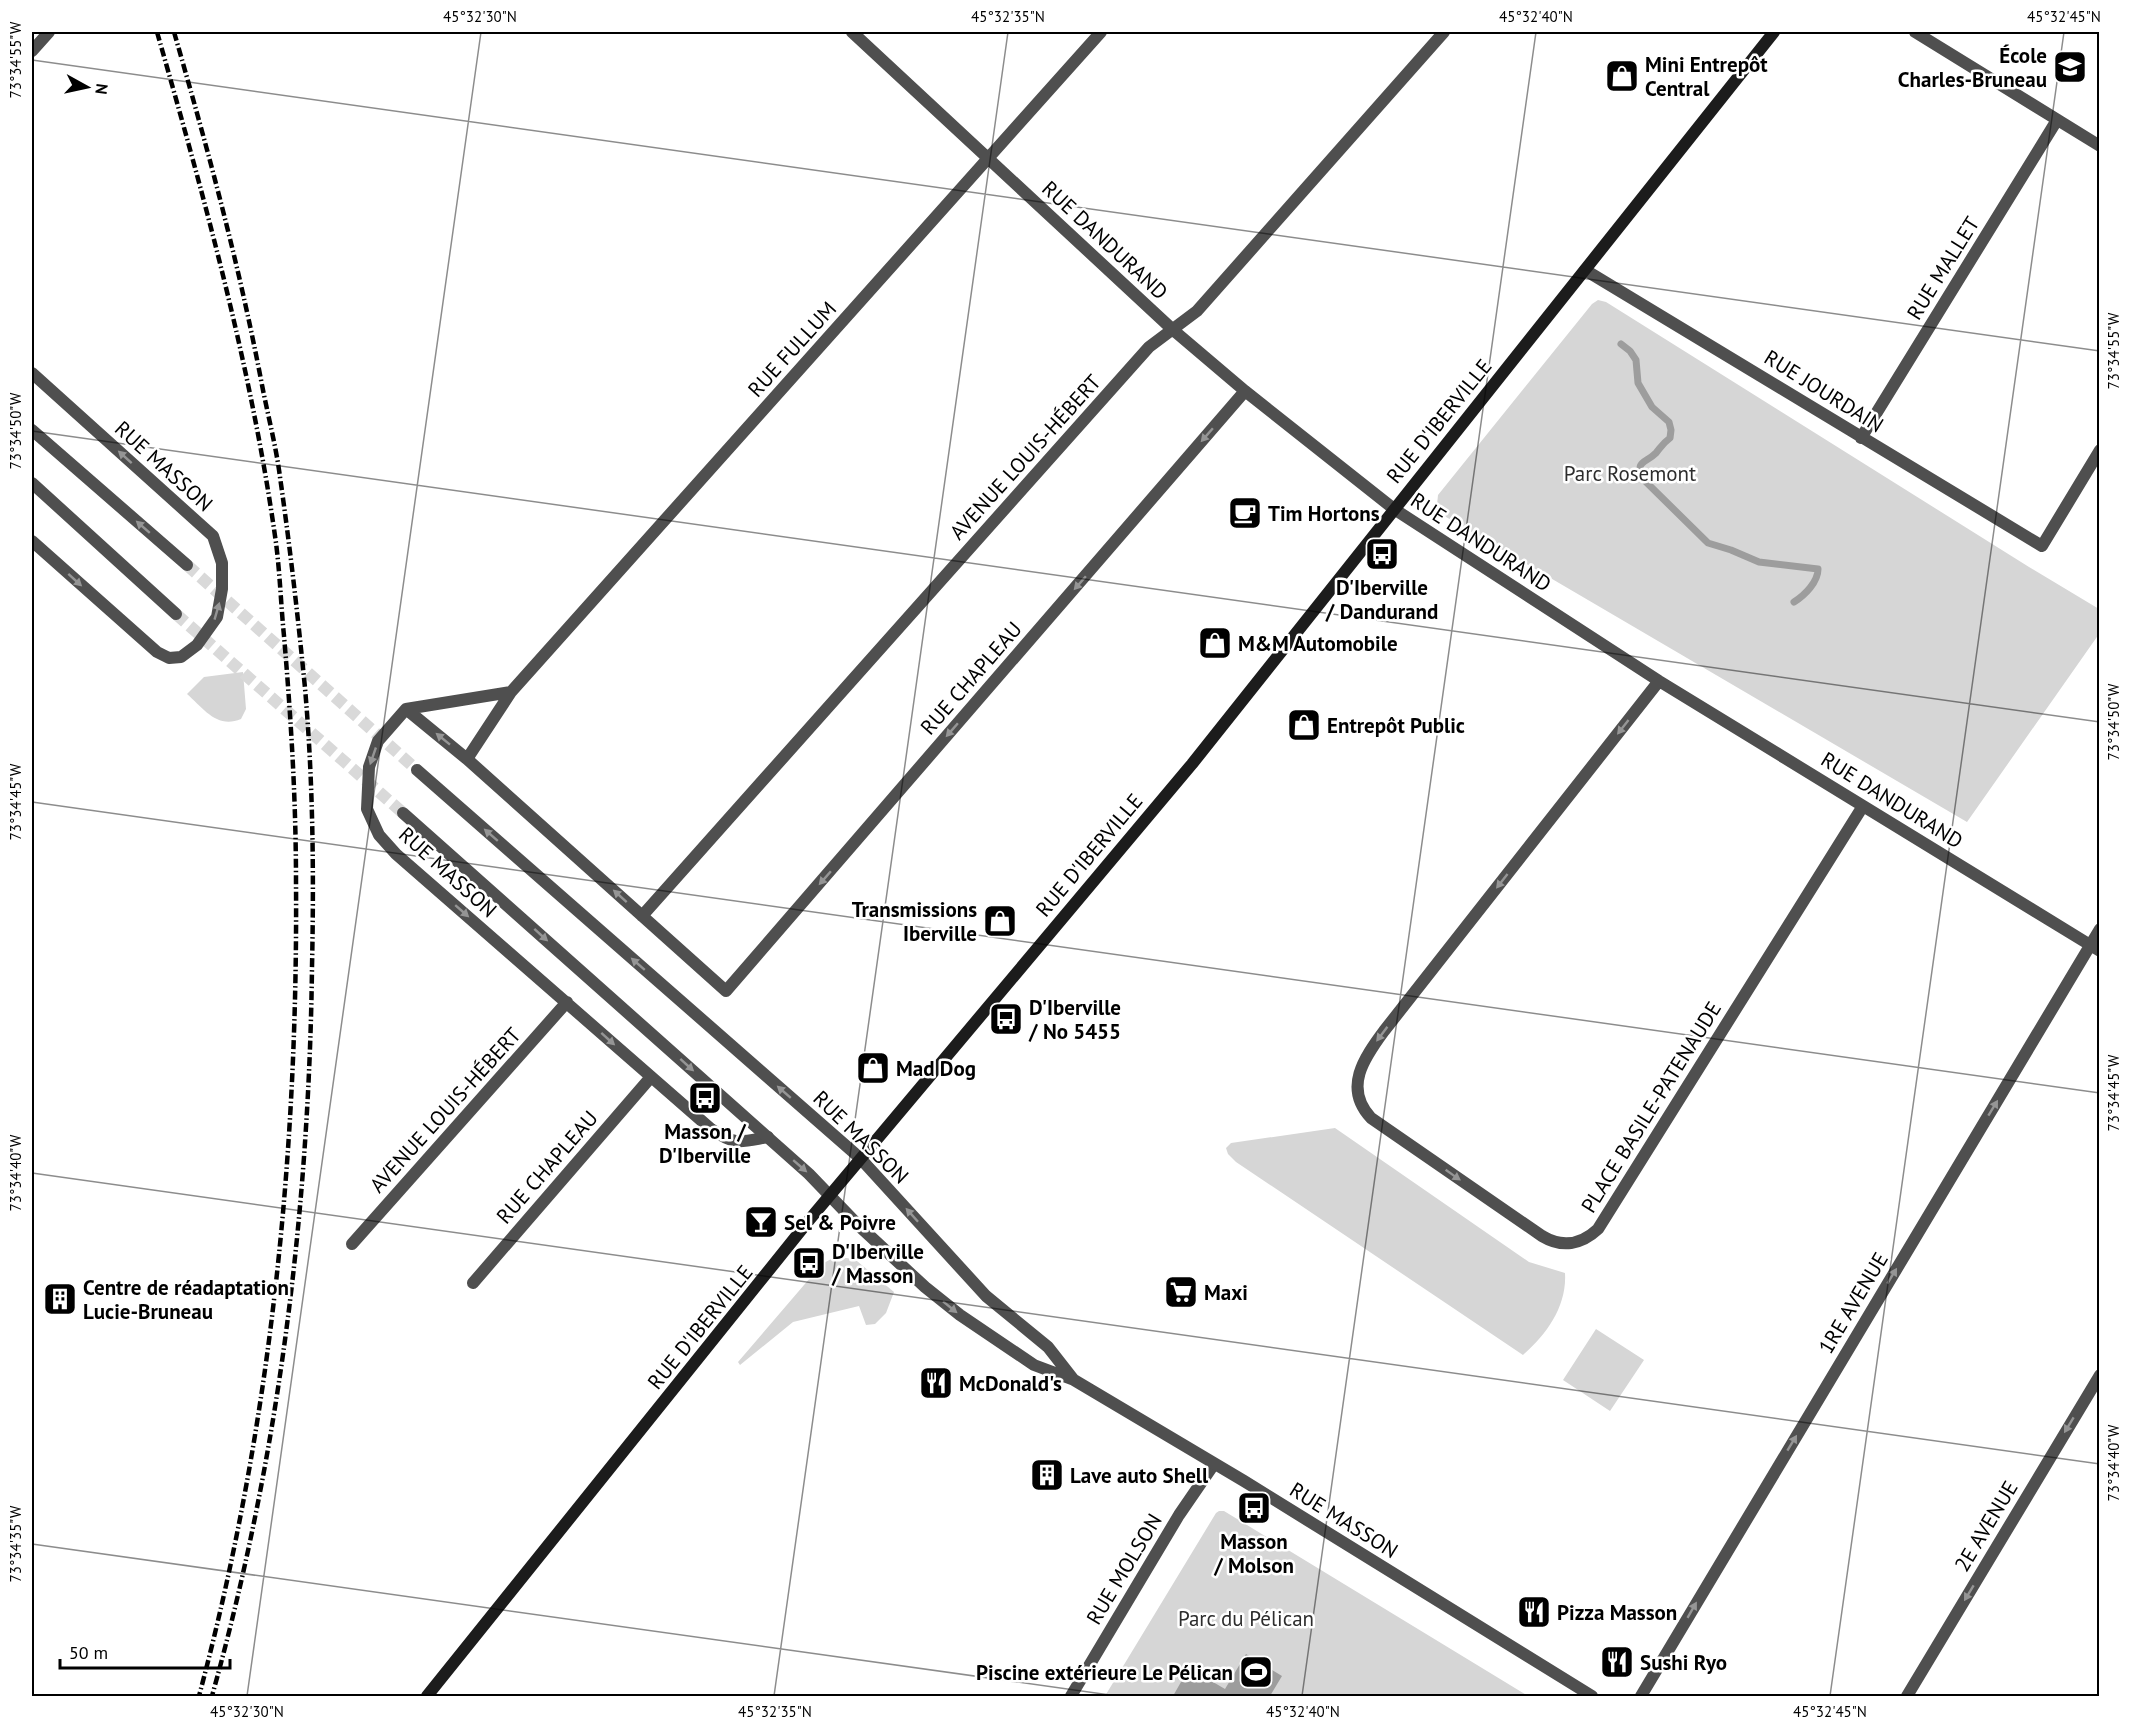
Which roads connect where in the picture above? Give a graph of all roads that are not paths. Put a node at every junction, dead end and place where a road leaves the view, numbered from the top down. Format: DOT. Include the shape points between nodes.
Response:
graph roads {
  1 [pos="49,32"];
  2 [pos="852,32"];
  3 [pos="1101,32"];
  4 [pos="1444,32"];
  5 [pos="1774,32"];
  6 [pos="1914,32"];
  7 [pos="32,51"];
  8 [pos="2057,120"];
  9 [pos="2100,146"];
  10 [pos="988,159"];
  11 [pos="1585,270"];
  12 [pos="1172,329"];
  13 [pos="32,372"];
  14 [pos="1245,391"];
  15 [pos="32,430"];
  16 [pos="1861,438"];
  17 [pos="2100,450"];
  18 [pos="32,483"];
  19 [pos="1394,509"];
  20 [pos="32,541"];
  21 [pos="187,565"];
  22 [pos="177,614"];
  23 [pos="1659,681"];
  24 [pos="511,692"];
  25 [pos="406,709"];
  26 [pos="467,759"];
  27 [pos="417,770"];
  28 [pos="1863,806"];
  29 [pos="403,813"];
  30 [pos="642,916"];
  31 [pos="2100,929"];
  32 [pos="2095,948"];
  33 [pos="567,1002"];
  34 [pos="651,1077"];
  35 [pos="768,1137"];
  36 [pos="860,1158"];
  37 [pos="831,1195"];
  38 [pos="352,1244"];
  39 [pos="473,1282"];
  40 [pos="2100,1375"];
  41 [pos="1074,1380"];
  42 [pos="1214,1464"];
  43 [pos="427,1696"];
  44 [pos="1071,1696"];
  45 [pos="1592,1696"];
  46 [pos="1641,1696"];
  47 [pos="1907,1696"];
  1 -- 7 [label="street"];
  2 -- 10 [label="street, RUE DANDURAND"];
  3 -- 10 [label="street, RUE FULLUM"];
  4 -- 12 [label="street, AVENUE LOUIS-HÉBERT" via="1197,311"];
  5 -- 11 [label="main road, RUE D'IBERVILLE"];
  6 -- 8 [label="street"];
  8 -- 9 [label="street"];
  8 -- 16 [label="street, RUE MALLET"];
  10 -- 12 [label="street, RUE DANDURAND"];
  10 -- 24 [label="street, RUE FULLUM"];
  11 -- 16 [label="street, RUE JOURDAIN"];
  11 -- 19 [label="main road, RUE D'IBERVILLE"];
  12 -- 14 [label="street, RUE DANDURAND"];
  12 -- 30 [label="street, AVENUE LOUIS-HÉBERT" via="1149,347"];
  20 -- 13 [label="street, RUE MASSON, one-way" via="157,652 169,658 181,657 197,645 217,617 222,563 213,536"];
  14 -- 19 [label="street, RUE DANDURAND"];
  14 -- 30 [label="street, RUE CHAPLEAU, one-way" via="726,992"];
  21 -- 15 [label="street, one-way"];
  16 -- 17 [label="street, RUE JOURDAIN" via="2042,546"];
  18 -- 22 [label="street"];
  19 -- 23 [label="street, RUE DANDURAND"];
  19 -- 36 [label="main road, RUE D'IBERVILLE" via="1191,764"];
  23 -- 28 [label="street, RUE DANDURAND"];
  23 -- 28 [label="street, PLACE BASILE-PATENAUDE, one-way" via="1361,1065 1359,1100 1371,1118 1542,1236 1560,1244 1572,1244 1598,1229"];
  24 -- 25 [label="street"];
  24 -- 26 [label="street, RUE FULLUM"];
  26 -- 25 [label="street, one-way"];
  25 -- 33 [label="street, RUE MASSON, one-way" via="378,741 369,767 367,809 379,835"];
  30 -- 26 [label="street, one-way"];
  36 -- 27 [label="street, RUE MASSON, one-way"];
  28 -- 32 [label="street, RUE DANDURAND"];
  29 -- 35 [label="street, RUE MASSON, one-way"];
  31 -- 32 [label="street, 1RE AVENUE"];
  46 -- 32 [label="street, 1RE AVENUE, one-way"];
  33 -- 34 [label="street, RUE MASSON, one-way"];
  33 -- 38 [label="street, AVENUE LOUIS-HÉBERT"];
  34 -- 35 [label="street, RUE MASSON" via="726,1139 738,1143"];
  34 -- 39 [label="street, RUE CHAPLEAU"];
  35 -- 37 [label="street, RUE MASSON, one-way"];
  36 -- 37 [label="main road, RUE D'IBERVILLE"];
  41 -- 36 [label="street, RUE MASSON, one-way" via="1048,1347 986,1296"];
  37 -- 41 [label="street, RUE MASSON, one-way" via="856,1224 960,1316 1034,1365"];
  37 -- 43 [label="main road, RUE D'IBERVILLE"];
  40 -- 47 [label="street, 2E AVENUE, one-way"];
  41 -- 42 [label="street, RUE MASSON"];
  42 -- 44 [label="street, RUE MOLSON" via="1179,1515"];
  42 -- 45 [label="street, RUE MASSON"];
}
